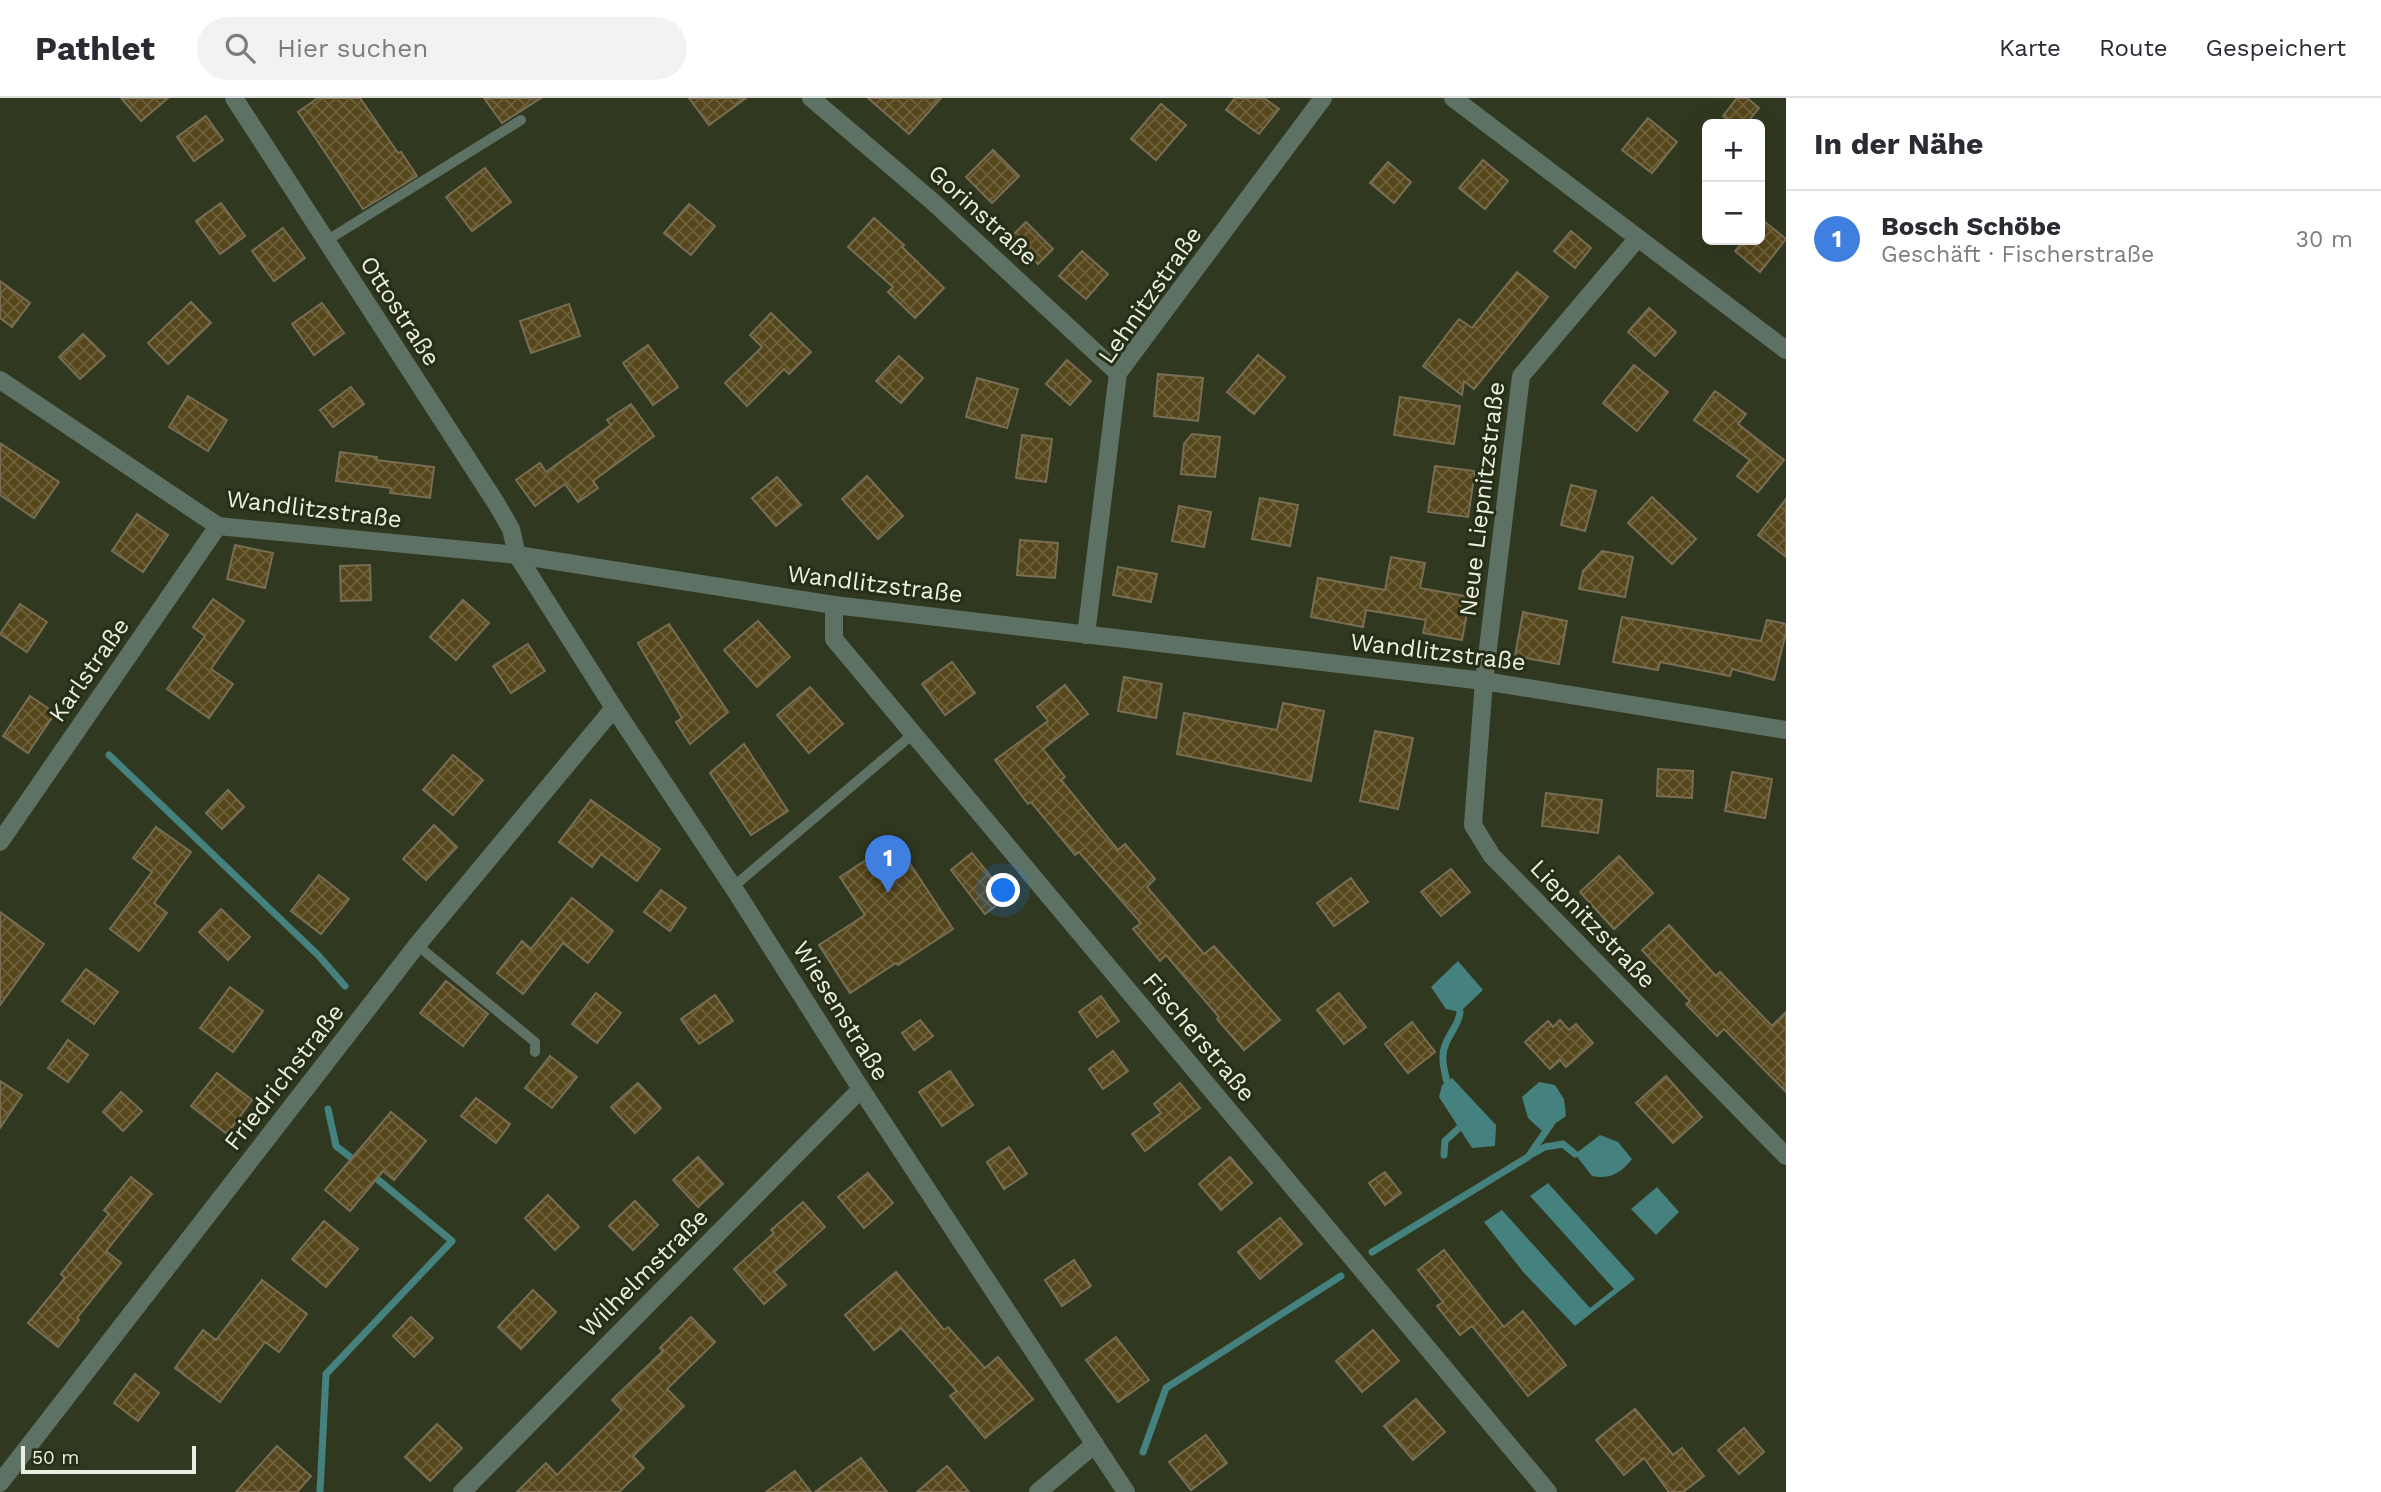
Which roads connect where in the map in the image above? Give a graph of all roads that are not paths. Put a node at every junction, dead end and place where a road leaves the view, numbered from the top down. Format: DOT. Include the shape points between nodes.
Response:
graph roads {
  1 [pos="234,98"];
  2 [pos="811,98"];
  3 [pos="1323,98"];
  4 [pos="1453,98"];
  5 [pos="521,120"];
  6 [pos="1637,239"];
  7 [pos="326,241"];
  8 [pos="1786,350"];
  9 [pos="1118,373"];
  10 [pos="0,380"];
  11 [pos="218,526"];
  12 [pos="517,555"];
  13 [pos="834,605"];
  14 [pos="1086,635"];
  15 [pos="1484,681"];
  16 [pos="614,708"];
  17 [pos="1786,730"];
  18 [pos="913,734"];
  19 [pos="0,842"];
  20 [pos="733,887"];
  21 [pos="417,945"];
  22 [pos="535,1052"];
  23 [pos="861,1089"];
  24 [pos="1786,1156"];
  25 [pos="1095,1444"];
  26 [pos="0,1483"];
  27 [pos="462,1492"];
  28 [pos="1038,1492"];
  29 [pos="1126,1492"];
  30 [pos="1548,1492"];
  1 -- 7 [label="street, Ottostraße"];
  2 -- 9 [label="street, Gorinstraße" via="932,201"];
  3 -- 9 [label="street, Lehnitzstraße"];
  4 -- 6 [label="street"];
  5 -- 7 [label="lane"];
  6 -- 8 [label="street"];
  6 -- 15 [label="street, Neue Liepnitzstraße" via="1521,376"];
  7 -- 12 [label="street, Ottostraße" via="496,503 511,529"];
  9 -- 14 [label="street, Lehnitzstraße"];
  10 -- 11 [label="street, Wandlitzstraße"];
  11 -- 12 [label="street, Wandlitzstraße"];
  11 -- 19 [label="street, Karlstraße"];
  12 -- 13 [label="street, Wandlitzstraße"];
  12 -- 16 [label="street, Wiesenstraße"];
  13 -- 14 [label="street, Wandlitzstraße"];
  13 -- 18 [label="street, Fischerstraße" via="834,639"];
  14 -- 15 [label="street, Wandlitzstraße"];
  15 -- 17 [label="street, Wandlitzstraße"];
  15 -- 24 [label="street, Liepnitzstraße" via="1473,825 1492,856"];
  16 -- 20 [label="street, Wiesenstraße"];
  16 -- 21 [label="street, Friedrichstraße"];
  18 -- 20 [label="lane"];
  18 -- 30 [label="street, Fischerstraße"];
  20 -- 23 [label="street, Wiesenstraße"];
  21 -- 22 [label="lane" via="535,1042"];
  21 -- 26 [label="street, Friedrichstraße"];
  23 -- 25 [label="street, Wiesenstraße"];
  23 -- 27 [label="street, Wilhelmstraße"];
  25 -- 28 [label="street"];
  25 -- 29 [label="street, Wiesenstraße"];
}
